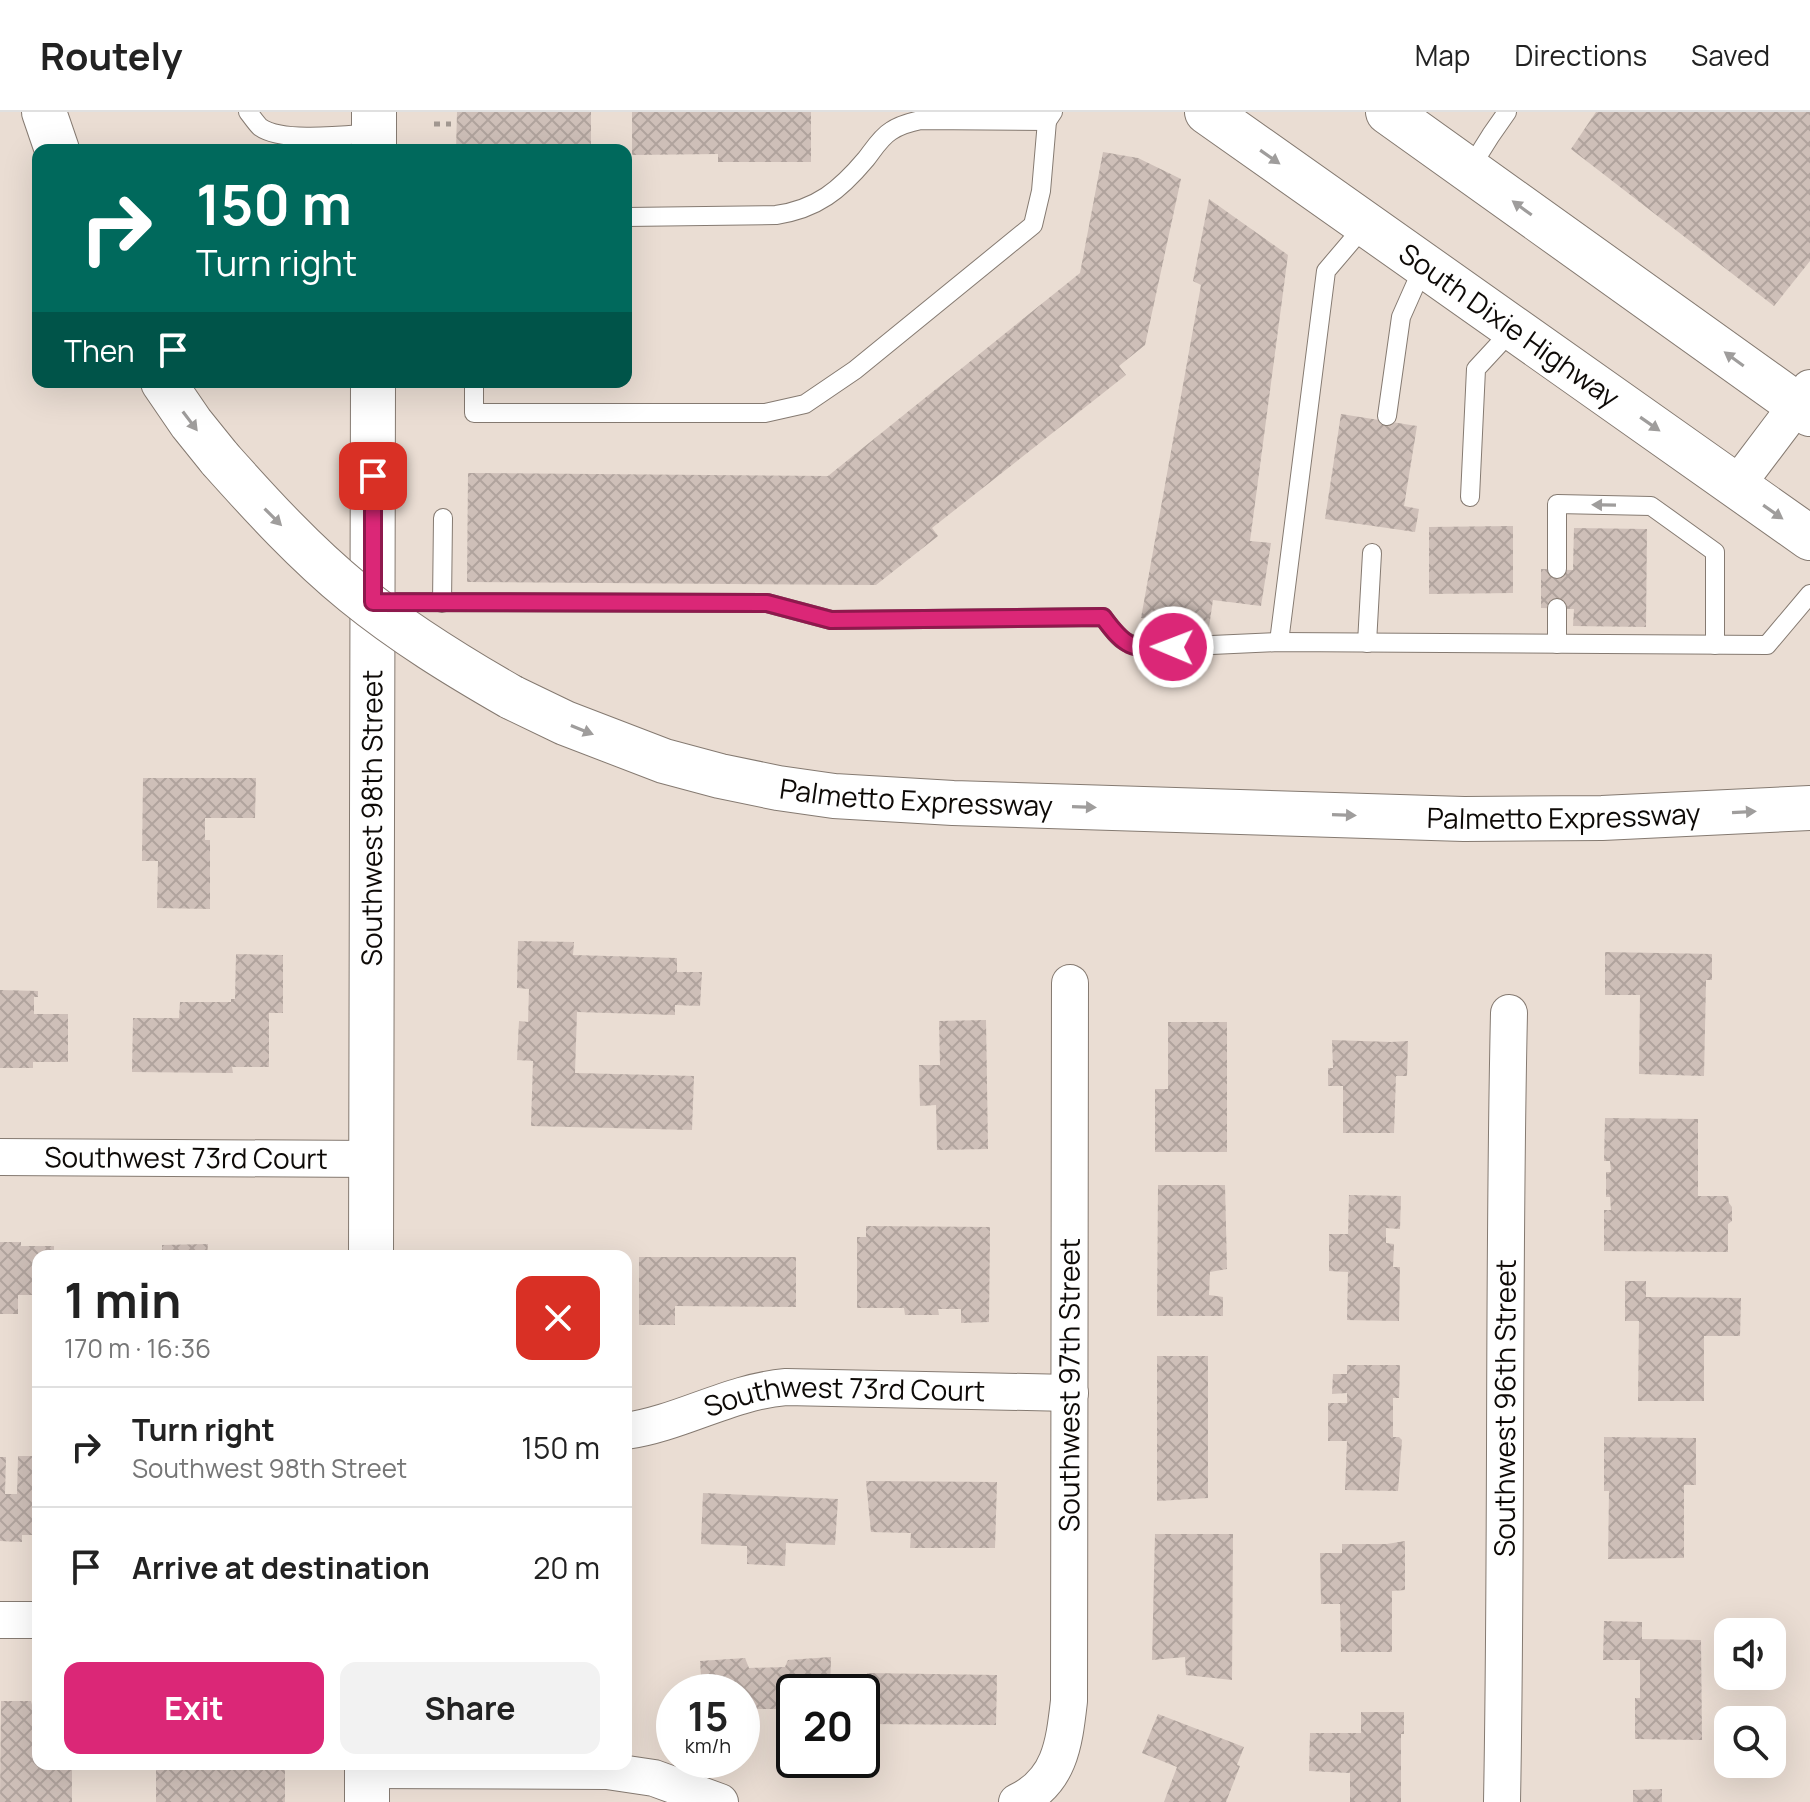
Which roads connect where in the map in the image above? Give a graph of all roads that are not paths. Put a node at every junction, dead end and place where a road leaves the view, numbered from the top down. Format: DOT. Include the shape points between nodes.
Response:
graph roads {
  1 [pos="44,112"];
  2 [pos="248,112"];
  3 [pos="1207,112"];
  4 [pos="1388,112"];
  5 [pos="1507,112"];
  6 [pos="1050,116"];
  7 [pos="374,132"];
  8 [pos="55,144"];
  9 [pos="1469,170"];
  10 [pos="632,217"];
  11 [pos="1366,224"];
  12 [pos="1424,265"];
  13 [pos="1513,329"];
  14 [pos="167,388"];
  15 [pos="373,388"];
  16 [pos="474,388"];
  17 [pos="1806,402"];
  18 [pos="1387,416"];
  19 [pos="1736,486"];
  20 [pos="1470,497"];
  21 [pos="443,518"];
  22 [pos="1810,538"];
  23 [pos="1372,553"];
  24 [pos="1557,569"];
  25 [pos="1810,594"];
  26 [pos="373,602"];
  27 [pos="442,603"];
  28 [pos="1557,608"];
  29 [pos="1279,642"];
  30 [pos="1367,643"];
  31 [pos="1557,644"];
  32 [pos="1715,645"];
  33 [pos="1810,808"];
  34 [pos="1070,983"];
  35 [pos="1509,1013"];
  36 [pos="0,1157"];
  37 [pos="372,1159"];
  38 [pos="371,1250"];
  39 [pos="1070,1393"];
  40 [pos="632,1430"];
  41 [pos="0,1620"];
  42 [pos="32,1620"];
  43 [pos="367,1779"];
  44 [pos="1032,1792"];
  45 [pos="720,1802"];
  46 [pos="1502,1802"];
  1 -- 8 [label="main road"];
  2 -- 7 [label="lane" via="259,126 276,134"];
  3 -- 11 [label="main road, South Dixie Highway, one-way"];
  4 -- 9 [label="main road"];
  5 -- 9 [label="lane"];
  6 -- 10 [label="lane" via="905,124 888,132 838,189 797,212"];
  6 -- 16 [label="lane" via="1033,225 855,370 805,404 765,413 474,413"];
  17 -- 9 [label="main road, one-way"];
  11 -- 12 [label="main road, South Dixie Highway"];
  11 -- 29 [label="lane" via="1326,271"];
  12 -- 13 [label="main road, South Dixie Highway"];
  12 -- 18 [label="lane" via="1401,317"];
  13 -- 19 [label="main road, South Dixie Highway, one-way"];
  13 -- 20 [label="lane" via="1476,369"];
  14 -- 33 [label="main road, Palmetto Expressway, one-way, bridge" via="220,459 284,529 354,593 437,653 565,723 720,776 834,796 953,803 1464,819"];
  15 -- 26 [label="main road, Southwest 98th Street"];
  17 -- 19 [label="street"];
  19 -- 22 [label="main road, South Dixie Highway, one-way"];
  21 -- 27 [label="lane"];
  23 -- 30 [label="lane"];
  32 -- 24 [label="lane, one-way" via="1715,552 1651,506 1557,504"];
  25 -- 32 [label="lane" via="1767,645"];
  26 -- 27 [label="lane"];
  26 -- 37 [label="main road, Southwest 98th Street"];
  27 -- 29 [label="lane" via="767,603 831,620 1103,617 1130,646"];
  28 -- 31 [label="lane"];
  29 -- 30 [label="lane"];
  30 -- 31 [label="lane"];
  31 -- 32 [label="lane"];
  34 -- 39 [label="street, Southwest 97th Street"];
  35 -- 46 [label="street, Southwest 96th Street"];
  36 -- 37 [label="street, Southwest 73rd Court"];
  37 -- 38 [label="main road, Southwest 98th Street"];
  39 -- 40 [label="street, Southwest 73rd Court" via="786,1387 734,1397"];
  39 -- 44 [label="street, Southwest 97th Street" via="1069,1701 1059,1757"];
  41 -- 42 [label="street"];
  43 -- 45 [label="street" via="607,1771 654,1778"];
}
